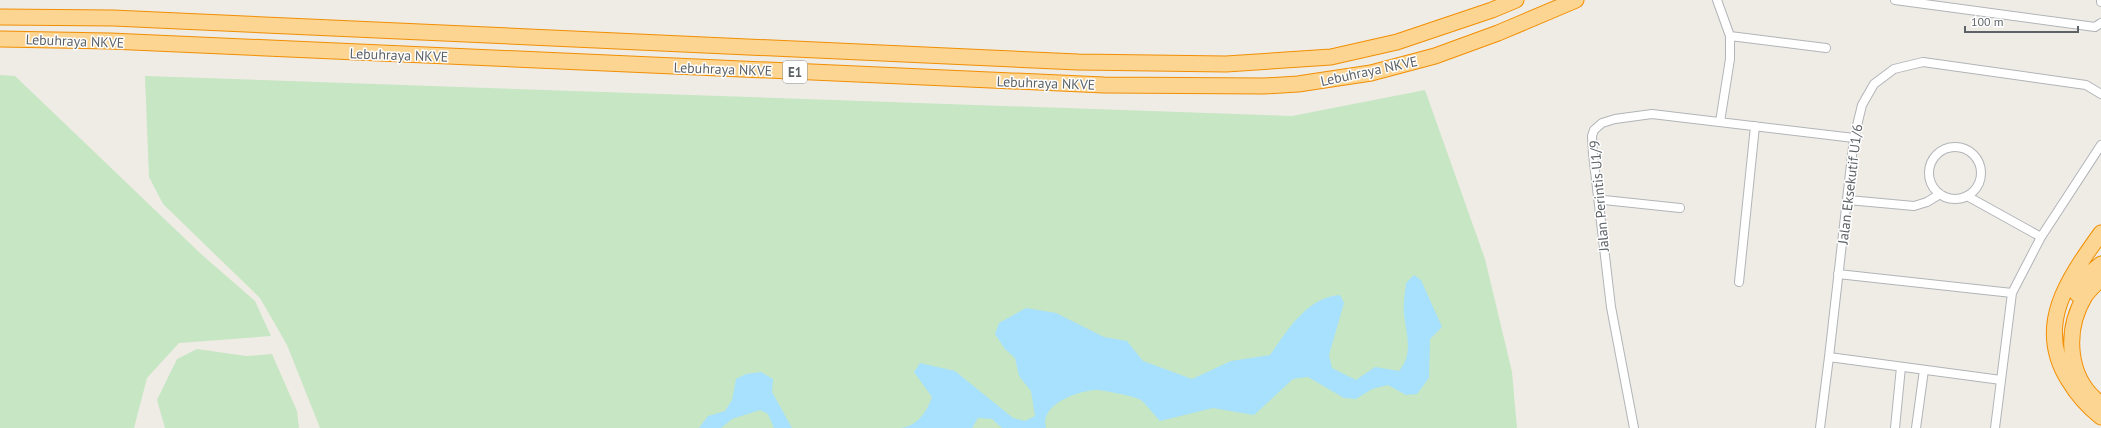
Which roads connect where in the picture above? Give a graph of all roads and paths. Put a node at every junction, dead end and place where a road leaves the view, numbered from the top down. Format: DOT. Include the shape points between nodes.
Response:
graph roads {
  1 [pos="1516,0"];
  2 [pos="1576,0"];
  3 [pos="1716,0"];
  4 [pos="1895,0"];
  5 [pos="0,17"];
  6 [pos="2101,23"];
  7 [pos="1730,36"];
  8 [pos="0,39"];
  9 [pos="1826,48"];
  10 [pos="2101,94"];
  11 [pos="1720,122"];
  12 [pos="1755,126"];
  13 [pos="1854,138"];
  14 [pos="2101,145"];
  15 [pos="1940,194"];
  16 [pos="1967,196"];
  17 [pos="1598,197"];
  18 [pos="1848,200"];
  19 [pos="1680,208"];
  20 [pos="2101,233"];
  21 [pos="2041,238"];
  22 [pos="2101,264"];
  23 [pos="1838,274"];
  24 [pos="2101,278"];
  25 [pos="1739,282"];
  26 [pos="2012,293"];
  27 [pos="1829,357"];
  28 [pos="1901,367"];
  29 [pos="1924,370"];
  30 [pos="2063,372"];
  31 [pos="2001,380"];
  32 [pos="2101,404"];
  33 [pos="2101,417"];
  34 [pos="1634,428"];
  35 [pos="1820,428"];
  36 [pos="1895,428"];
  37 [pos="1916,428"];
  38 [pos="1995,428"];
  1 -- 5 [label="highway, Lebuhraya NKVE / E1" via="1430,32 1362,51 1331,57 1226,64 1062,61 113,18"];
  2 -- 8 [label="highway, Lebuhraya NKVE / E1" via="1465,46 1402,66 1334,79 1264,86 1097,85 110,41"];
  3 -- 7 [label="street"];
  4 -- 6 [label="street" via="2095,27"];
  7 -- 9 [label="street"];
  7 -- 11 [label="street" via="1730,59"];
  10 -- 13 [label="street, Jalan Eksekutif U1/6" via="2086,85 1923,62 1894,69 1874,84 1862,105"];
  11 -- 12 [label="street, Jalan Perintis U1/9"];
  11 -- 17 [label="street, Jalan Perintis U1/9" via="1652,114 1602,123 1594,130 1592,136"];
  12 -- 13 [label="street, Jalan Perintis U1/9"];
  12 -- 25 [label="street"];
  13 -- 18 [label="street, Jalan Eksekutif U1/6"];
  14 -- 21 [label="street"];
  15 -- 16 [label="street" via="1953,199"];
  15 -- 16 [label="street" via="1930,181 1931,164 1941,152 1957,148 1972,154 1981,168 1979,184"];
  15 -- 18 [label="street" via="1914,206"];
  16 -- 21 [label="street"];
  17 -- 19 [label="street" via="1604,200"];
  17 -- 34 [label="street, Jalan Perintis U1/9" via="1611,307"];
  18 -- 23 [label="street, Jalan Eksekutif U1/6"];
  20 -- 30 [label="highway" via="2079,263 2058,305 2053,334 2055,351"];
  21 -- 26 [label="street"];
  22 -- 30 [label="highway" via="2090,273 2074,298 2067,316 2062,339"];
  23 -- 26 [label="street"];
  23 -- 27 [label="street, Jalan Eksekutif U1/6"];
  24 -- 32 [label="highway" via="2085,296 2075,319 2071,340 2072,361 2083,383"];
  26 -- 31 [label="street"];
  27 -- 28 [label="street"];
  27 -- 35 [label="street, Jalan Eksekutif U1/6"];
  28 -- 29 [label="street"];
  28 -- 36 [label="street"];
  29 -- 31 [label="street"];
  29 -- 37 [label="street"];
  30 -- 33 [label="highway" via="2075,392"];
  31 -- 38 [label="street"];
}
